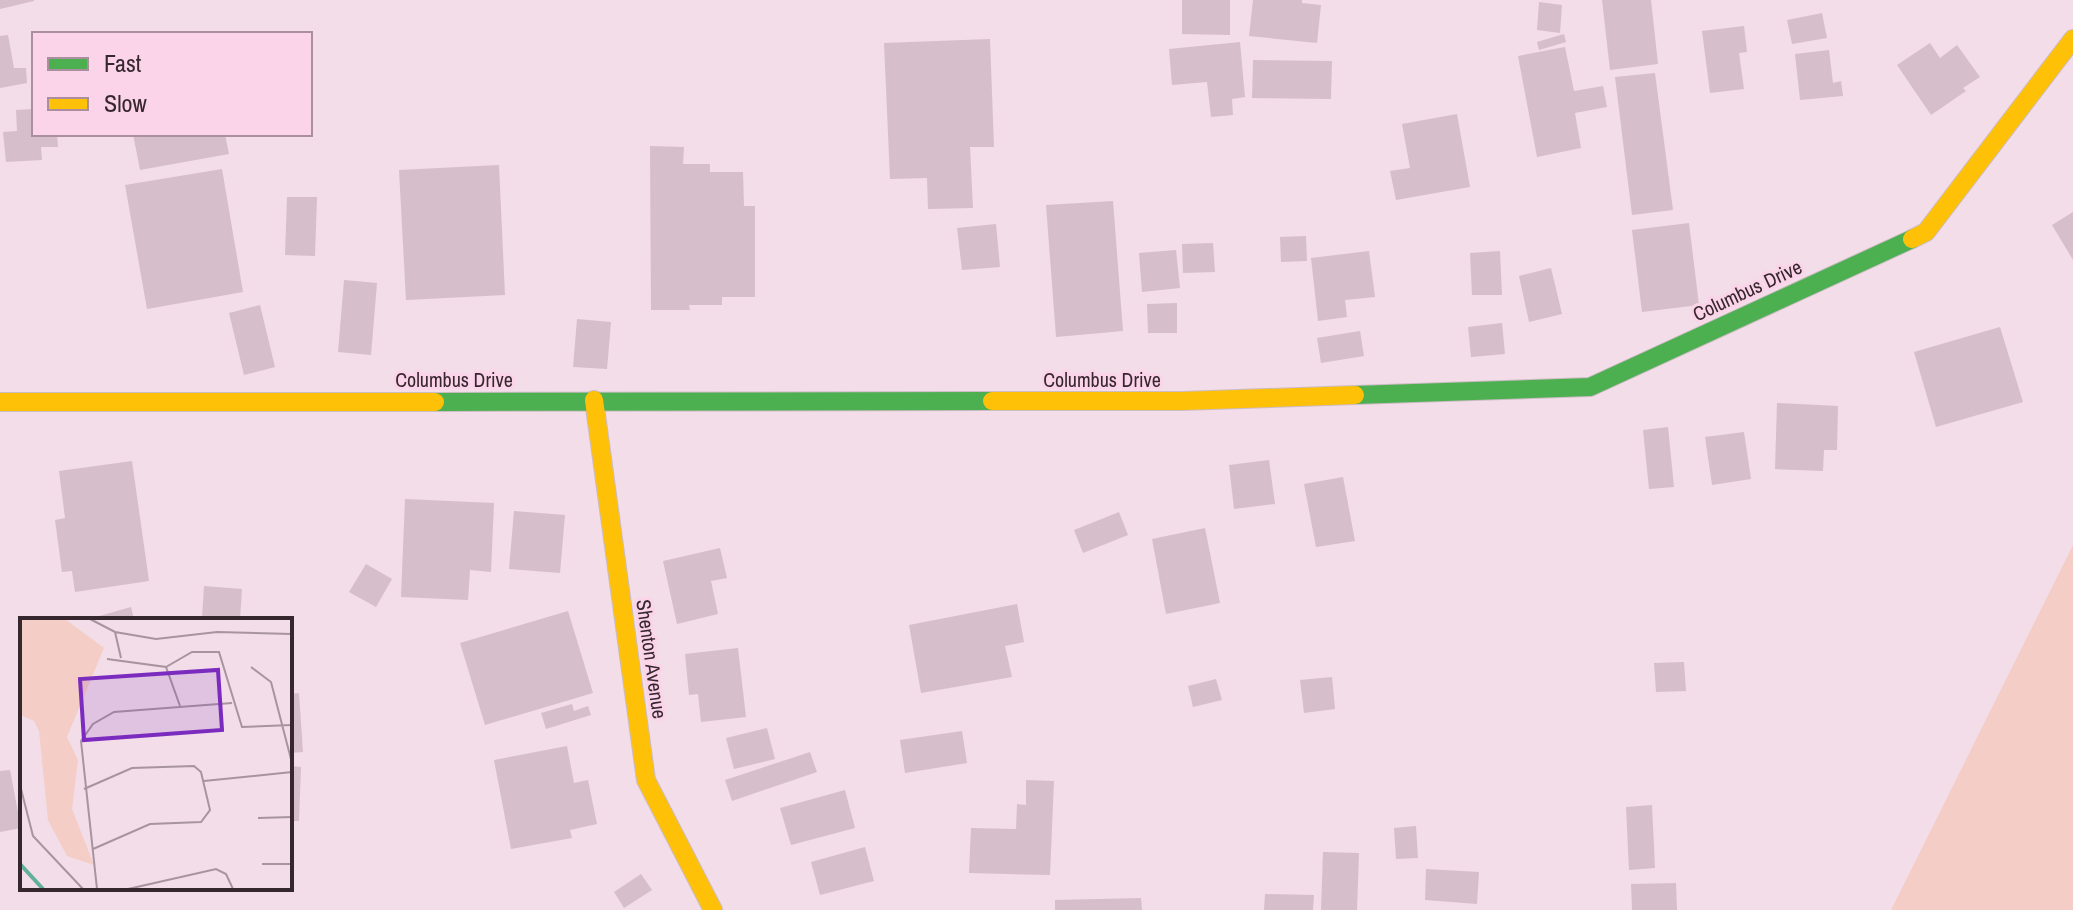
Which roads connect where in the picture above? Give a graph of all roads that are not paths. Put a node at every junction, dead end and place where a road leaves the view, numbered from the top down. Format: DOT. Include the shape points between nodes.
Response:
graph roads {
  1 [pos="2073,39"];
  2 [pos="594,400"];
  3 [pos="0,402"];
  4 [pos="713,910"];
  1 -- 2 [label="street, Columbus Drive" via="1926,232 1590,387 1182,401"];
  2 -- 3 [label="street, Columbus Drive"];
  2 -- 4 [label="street, Shenton Avenue" via="646,780"];
}
